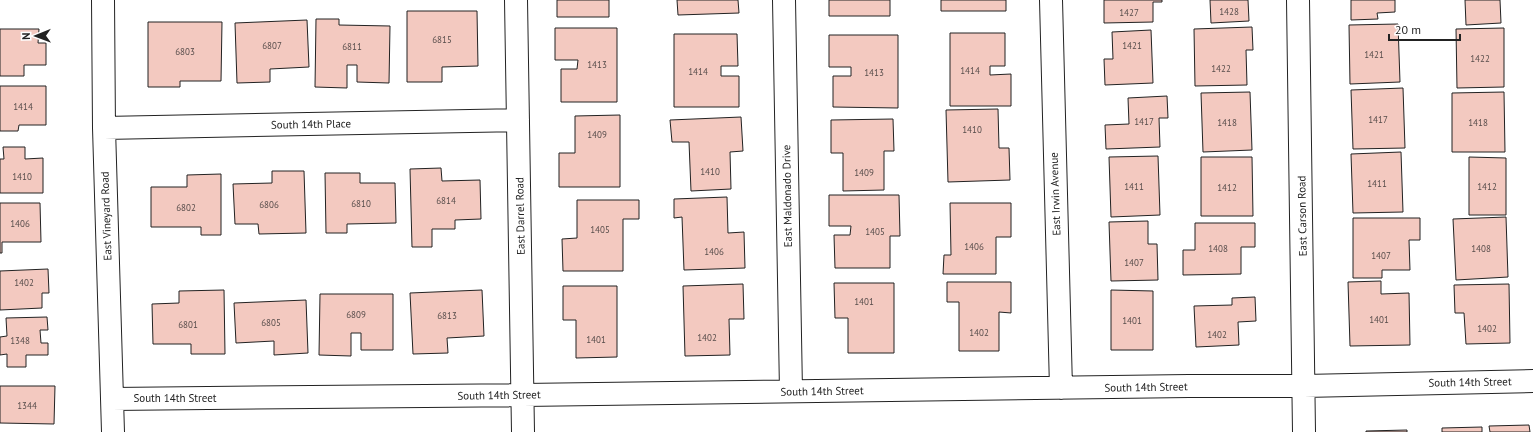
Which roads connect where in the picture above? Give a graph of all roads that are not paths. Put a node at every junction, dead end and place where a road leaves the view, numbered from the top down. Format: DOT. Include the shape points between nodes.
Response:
graph roads {
  1 [pos="103,0"];
  2 [pos="516,0"];
  3 [pos="784,0"];
  4 [pos="1051,0"];
  5 [pos="1298,0"];
  6 [pos="518,120"];
  7 [pos="104,128"];
  8 [pos="1533,381"];
  9 [pos="1304,386"];
  10 [pos="1061,388"];
  11 [pos="790,391"];
  12 [pos="523,395"];
  13 [pos="112,398"];
  14 [pos="113,432"];
  15 [pos="523,432"];
  16 [pos="1304,432"];
  1 -- 7 [label="street, East Vineyard Road"];
  2 -- 6 [label="street, East Darrel Road"];
  3 -- 11 [label="street, East Maldonado Drive"];
  4 -- 10 [label="street, East Irwin Avenue"];
  5 -- 9 [label="street, East Carson Road"];
  6 -- 7 [label="street, South 14th Place"];
  6 -- 12 [label="street, East Darrel Road"];
  7 -- 13 [label="street, East Vineyard Road"];
  8 -- 9 [label="street, South 14th Street"];
  9 -- 10 [label="street, South 14th Street"];
  9 -- 16 [label="street, East Carson Road"];
  10 -- 11 [label="street, South 14th Street"];
  11 -- 12 [label="street, South 14th Street"];
  12 -- 13 [label="street, South 14th Street"];
  12 -- 15 [label="street, East Darrel Road"];
  13 -- 14 [label="street, East Vineyard Road"];
}
